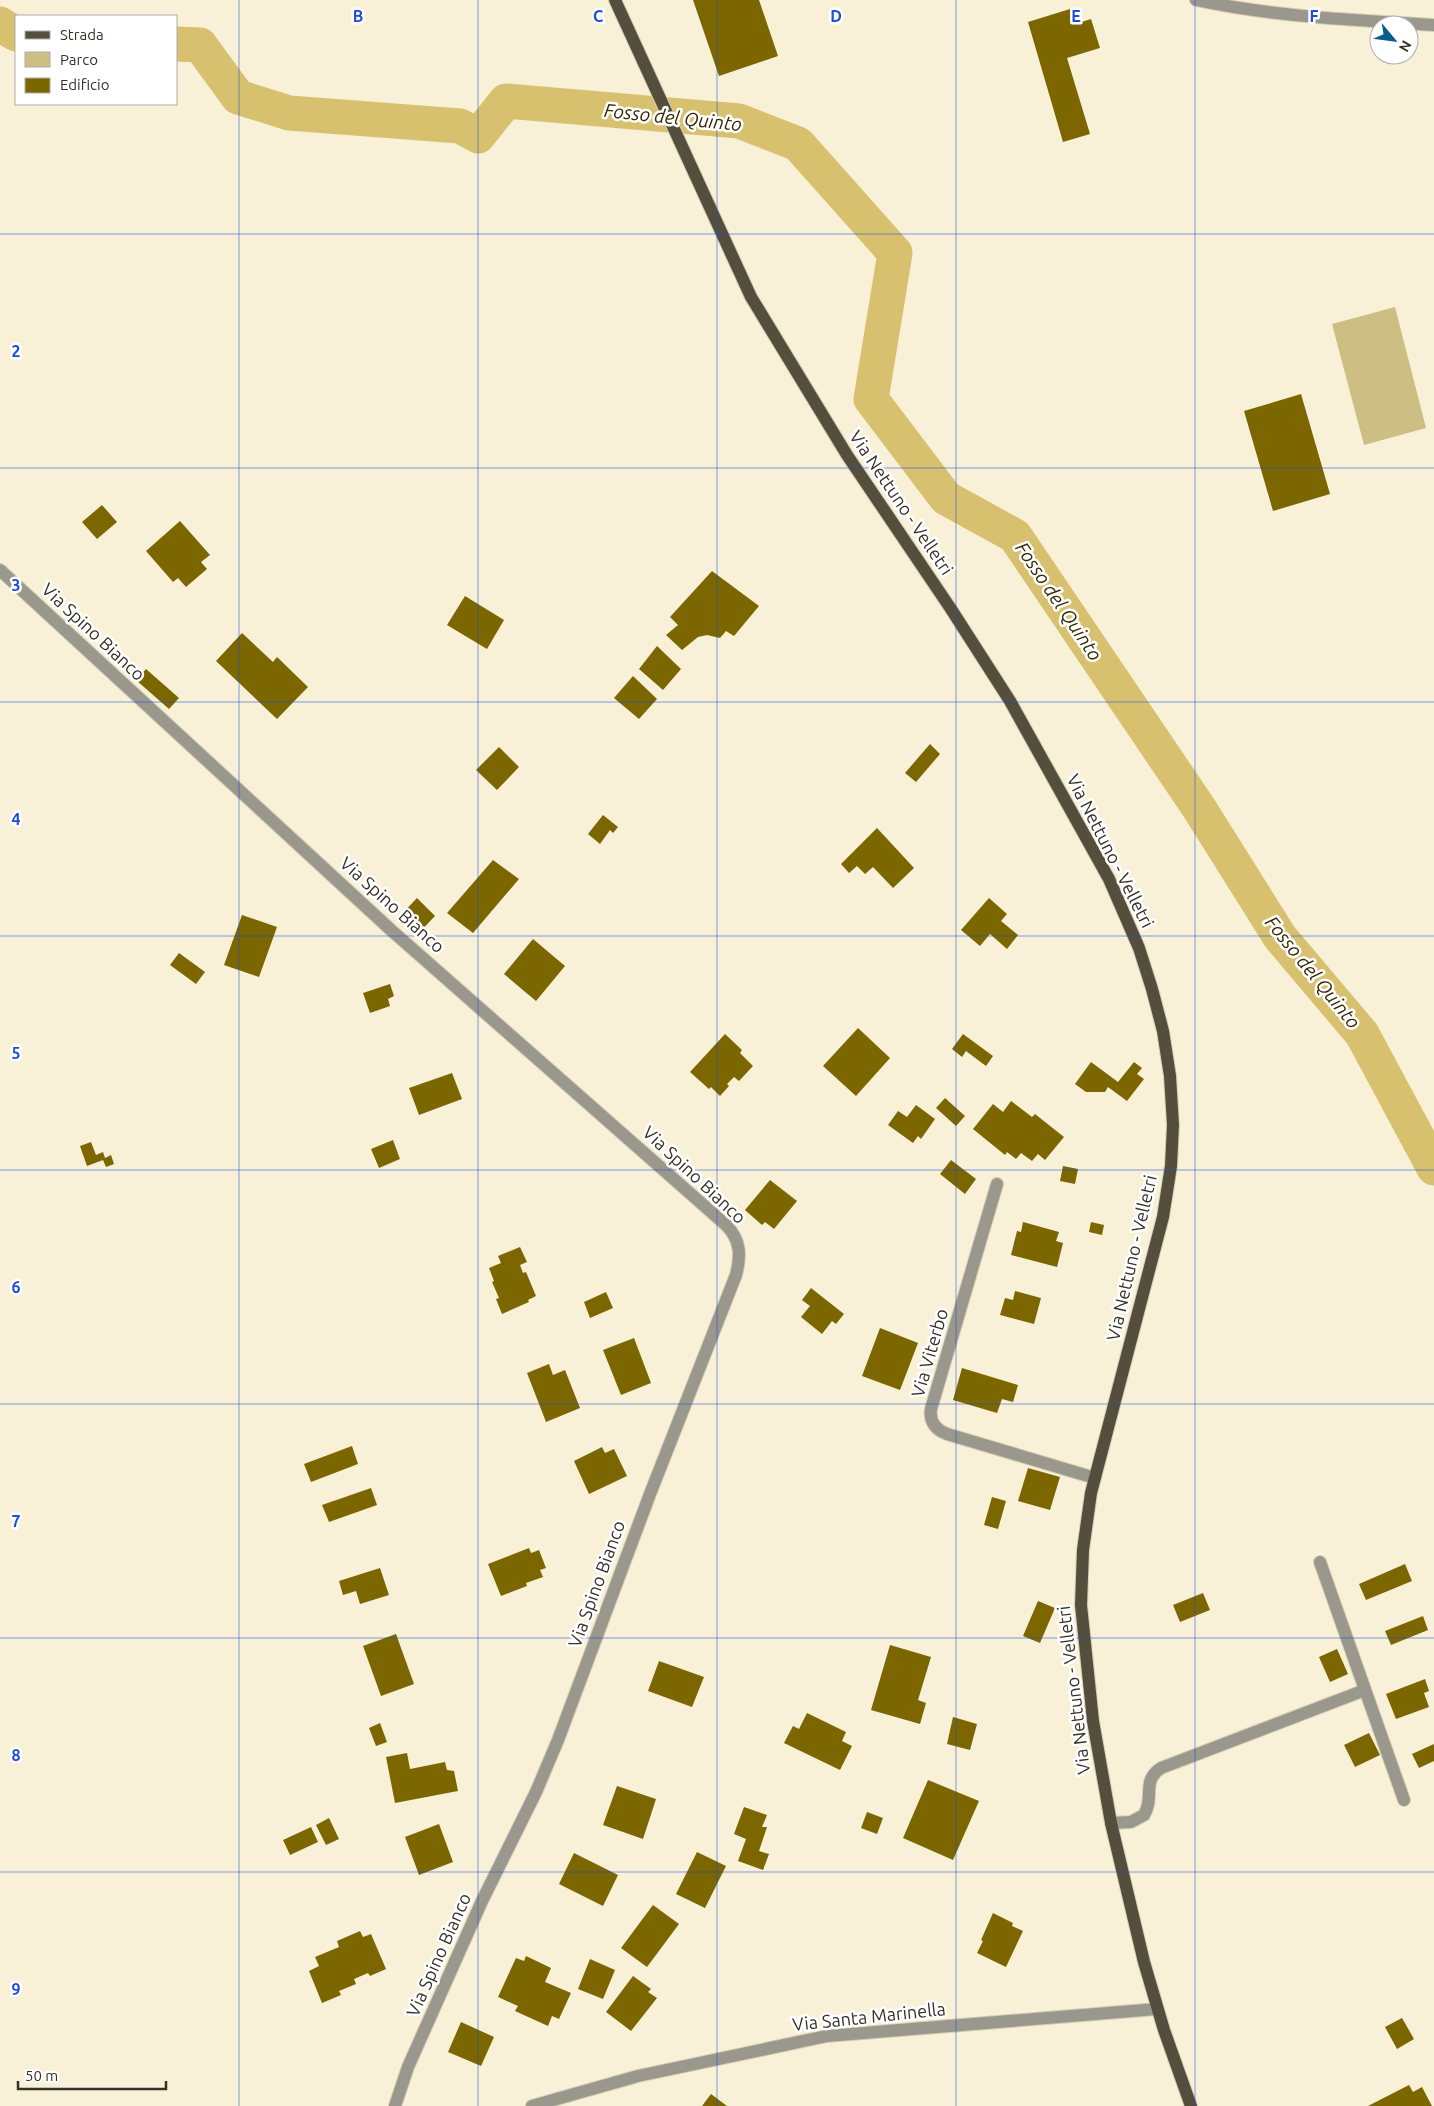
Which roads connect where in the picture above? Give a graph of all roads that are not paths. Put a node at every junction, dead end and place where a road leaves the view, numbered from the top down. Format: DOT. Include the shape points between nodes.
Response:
graph roads {
  1 [pos="615,0"];
  2 [pos="1196,0"];
  3 [pos="1434,25"];
  4 [pos="0,570"];
  5 [pos="997,1184"];
  6 [pos="1095,1478"];
  7 [pos="1320,1562"];
  8 [pos="1365,1690"];
  9 [pos="1404,1800"];
  10 [pos="1110,1824"];
  11 [pos="1157,2009"];
  12 [pos="395,2106"];
  13 [pos="532,2106"];
  14 [pos="1192,2106"];
  1 -- 6 [label="main road, Via Nettuno - Velletri" via="724,242 770,330 847,455 995,677 1090,843 1128,921 1152,989 1170,1076 1171,1166 1160,1229"];
  2 -- 3 [label="street" via="1319,18"];
  4 -- 12 [label="street, Via Spino Bianco" via="391,930 726,1225 739,1246 736,1275 646,1503 558,1740 408,2067"];
  5 -- 6 [label="street, Via Viterbo" via="931,1409 931,1420 937,1429 947,1434"];
  6 -- 10 [label="main road, Via Nettuno - Velletri" via="1083,1550 1081,1612 1092,1721"];
  7 -- 8 [label="street"];
  8 -- 9 [label="street"];
  8 -- 10 [label="street" via="1161,1768 1152,1775 1144,1815 1130,1822"];
  10 -- 11 [label="main road, Via Nettuno - Velletri"];
  11 -- 13 [label="street, Via Santa Marinella" via="827,2036 638,2076"];
  11 -- 14 [label="main road, Via Nettuno - Velletri"];
}
